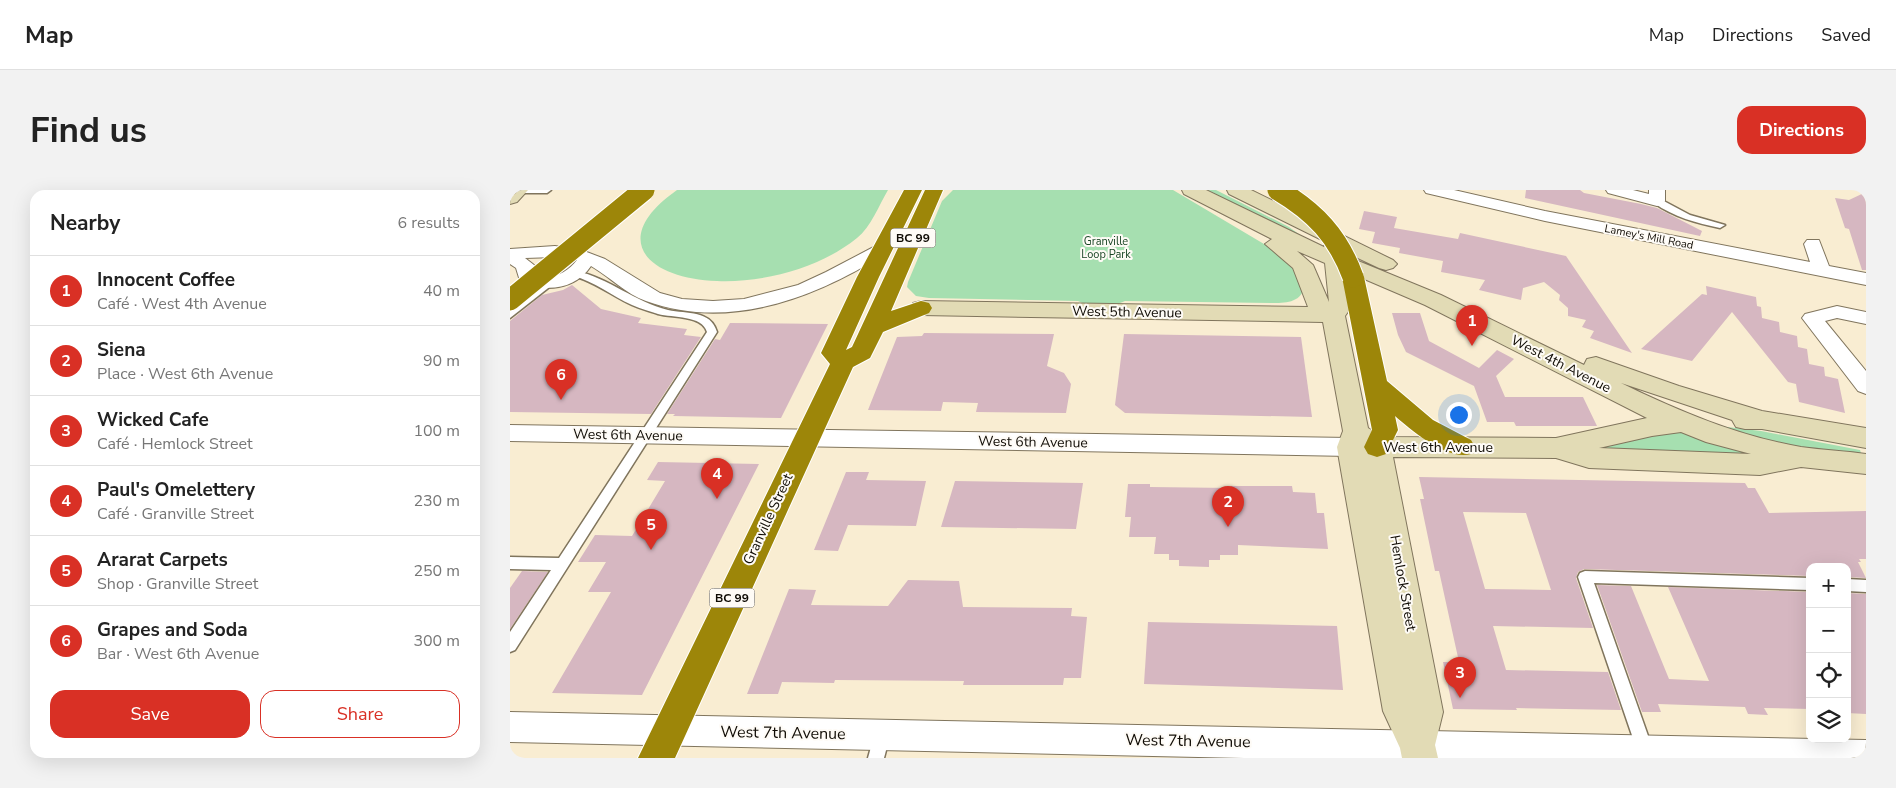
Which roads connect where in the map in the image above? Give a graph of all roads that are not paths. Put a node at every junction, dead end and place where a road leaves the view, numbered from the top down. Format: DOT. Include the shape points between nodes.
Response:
graph roads {
  1 [pos="510,190"];
  2 [pos="519,190"];
  3 [pos="547,190"];
  4 [pos="626,190"];
  5 [pos="913,190"];
  6 [pos="934,190"];
  7 [pos="1236,190"];
  8 [pos="1278,190"];
  9 [pos="1432,190"];
  10 [pos="1614,190"];
  11 [pos="648,191"];
  12 [pos="1193,191"];
  13 [pos="1657,196"];
  14 [pos="510,198"];
  15 [pos="1720,225"];
  16 [pos="1333,238"];
  17 [pos="1812,244"];
  18 [pos="885,246"];
  19 [pos="510,255"];
  20 [pos="587,258"];
  21 [pos="1335,261"];
  22 [pos="1821,270"];
  23 [pos="576,274"];
  24 [pos="1866,280"];
  25 [pos="549,282"];
  26 [pos="891,286"];
  27 [pos="510,300"];
  28 [pos="921,308"];
  29 [pos="510,315"];
  30 [pos="1333,316"];
  31 [pos="1866,318"];
  32 [pos="873,327"];
  33 [pos="843,362"];
  34 [pos="1374,380"];
  35 [pos="1866,386"];
  36 [pos="1762,420"];
  37 [pos="1681,422"];
  38 [pos="510,433"];
  39 [pos="646,435"];
  40 [pos="807,437"];
  41 [pos="1866,438"];
  42 [pos="1361,442"];
  43 [pos="1462,447"];
  44 [pos="1556,448"];
  45 [pos="1801,457"];
  46 [pos="1866,464"];
  47 [pos="510,563"];
  48 [pos="562,564"];
  49 [pos="1806,584"];
  50 [pos="1851,585"];
  51 [pos="1866,586"];
  52 [pos="510,645"];
  53 [pos="510,728"];
  54 [pos="669,730"];
  55 [pos="879,747"];
  56 [pos="1645,750"];
  57 [pos="1419,751"];
  58 [pos="1866,756"];
  59 [pos="656,758"];
  1 -- 2 [label="lane"];
  2 -- 3 [label="lane"];
  2 -- 14 [label="street"];
  4 -- 11 [label="lane"];
  5 -- 18 [label="highway, BC 99"];
  6 -- 26 [label="highway, BC 99"];
  7 -- 16 [label="street, West 4th Avenue"];
  8 -- 34 [label="highway, bridge" via="1313,213 1343,250 1354,277"];
  9 -- 22 [label="street, Lamey's Mill Road" via="1545,216"];
  10 -- 13 [label="street"];
  11 -- 27 [label="highway, bridge"];
  12 -- 21 [label="street, West 4th Avenue"];
  12 -- 30 [label="street" via="1216,212 1272,242 1302,265 1318,305"];
  13 -- 15 [label="lane" via="1669,210"];
  16 -- 21 [label="street, Hemlock Street"];
  16 -- 36 [label="street, West 4th Avenue" via="1607,370"];
  17 -- 22 [label="street"];
  18 -- 20 [label="street" via="838,274 770,299 732,307 702,308 652,296"];
  18 -- 33 [label="highway, BC 99" via="832,353"];
  19 -- 20 [label="street" via="550,252"];
  19 -- 25 [label="street" via="525,265 527,277 536,282"];
  20 -- 23 [label="street"];
  21 -- 30 [label="street, Hemlock Street" via="1341,306"];
  21 -- 37 [label="street, West 4th Avenue" via="1433,300"];
  22 -- 24 [label="street, Lamey's Mill Road"];
  23 -- 25 [label="street"];
  23 -- 39 [label="lane" via="636,303 667,313 703,319 710,325 712,332"];
  25 -- 29 [label="lane"];
  26 -- 28 [label="highway" via="899,296"];
  26 -- 32 [label="highway, BC 99"];
  28 -- 30 [label="street, West 5th Avenue"];
  28 -- 32 [label="highway"];
  30 -- 42 [label="street, Hemlock Street"];
  31 -- 35 [label="street" via="1837,312 1812,318"];
  32 -- 33 [label="highway, BC 99" via="862,352"];
  33 -- 40 [label="highway, Granville Street / BC 99"];
  34 -- 42 [label="highway" via="1385,430"];
  34 -- 43 [label="highway" via="1424,427"];
  36 -- 37 [label="street, West 6th Avenue"];
  36 -- 41 [label="street, West 6th Avenue"];
  37 -- 44 [label="street, West 6th Avenue"];
  37 -- 45 [label="street, West 4th Avenue"];
  38 -- 39 [label="street, West 6th Avenue"];
  39 -- 40 [label="street, West 6th Avenue"];
  39 -- 48 [label="lane"];
  40 -- 42 [label="street, West 6th Avenue"];
  40 -- 54 [label="highway, Granville Street / BC 99"];
  42 -- 43 [label="street, West 6th Avenue"];
  42 -- 57 [label="street, Hemlock Street" via="1400,711"];
  43 -- 44 [label="street, West 6th Avenue"];
  44 -- 45 [label="street, West 6th Avenue" via="1589,458 1760,465"];
  45 -- 46 [label="street, West 6th Avenue"];
  47 -- 48 [label="lane"];
  48 -- 52 [label="lane"];
  49 -- 56 [label="lane" via="1585,577"];
  50 -- 51 [label="lane"];
  53 -- 54 [label="street, West 7th Avenue"];
  54 -- 55 [label="street, West 7th Avenue"];
  54 -- 59 [label="highway, Granville Street / BC 99"];
  55 -- 57 [label="street, West 7th Avenue"];
  56 -- 57 [label="street, West 7th Avenue"];
  56 -- 58 [label="street, West 7th Avenue"];
}
